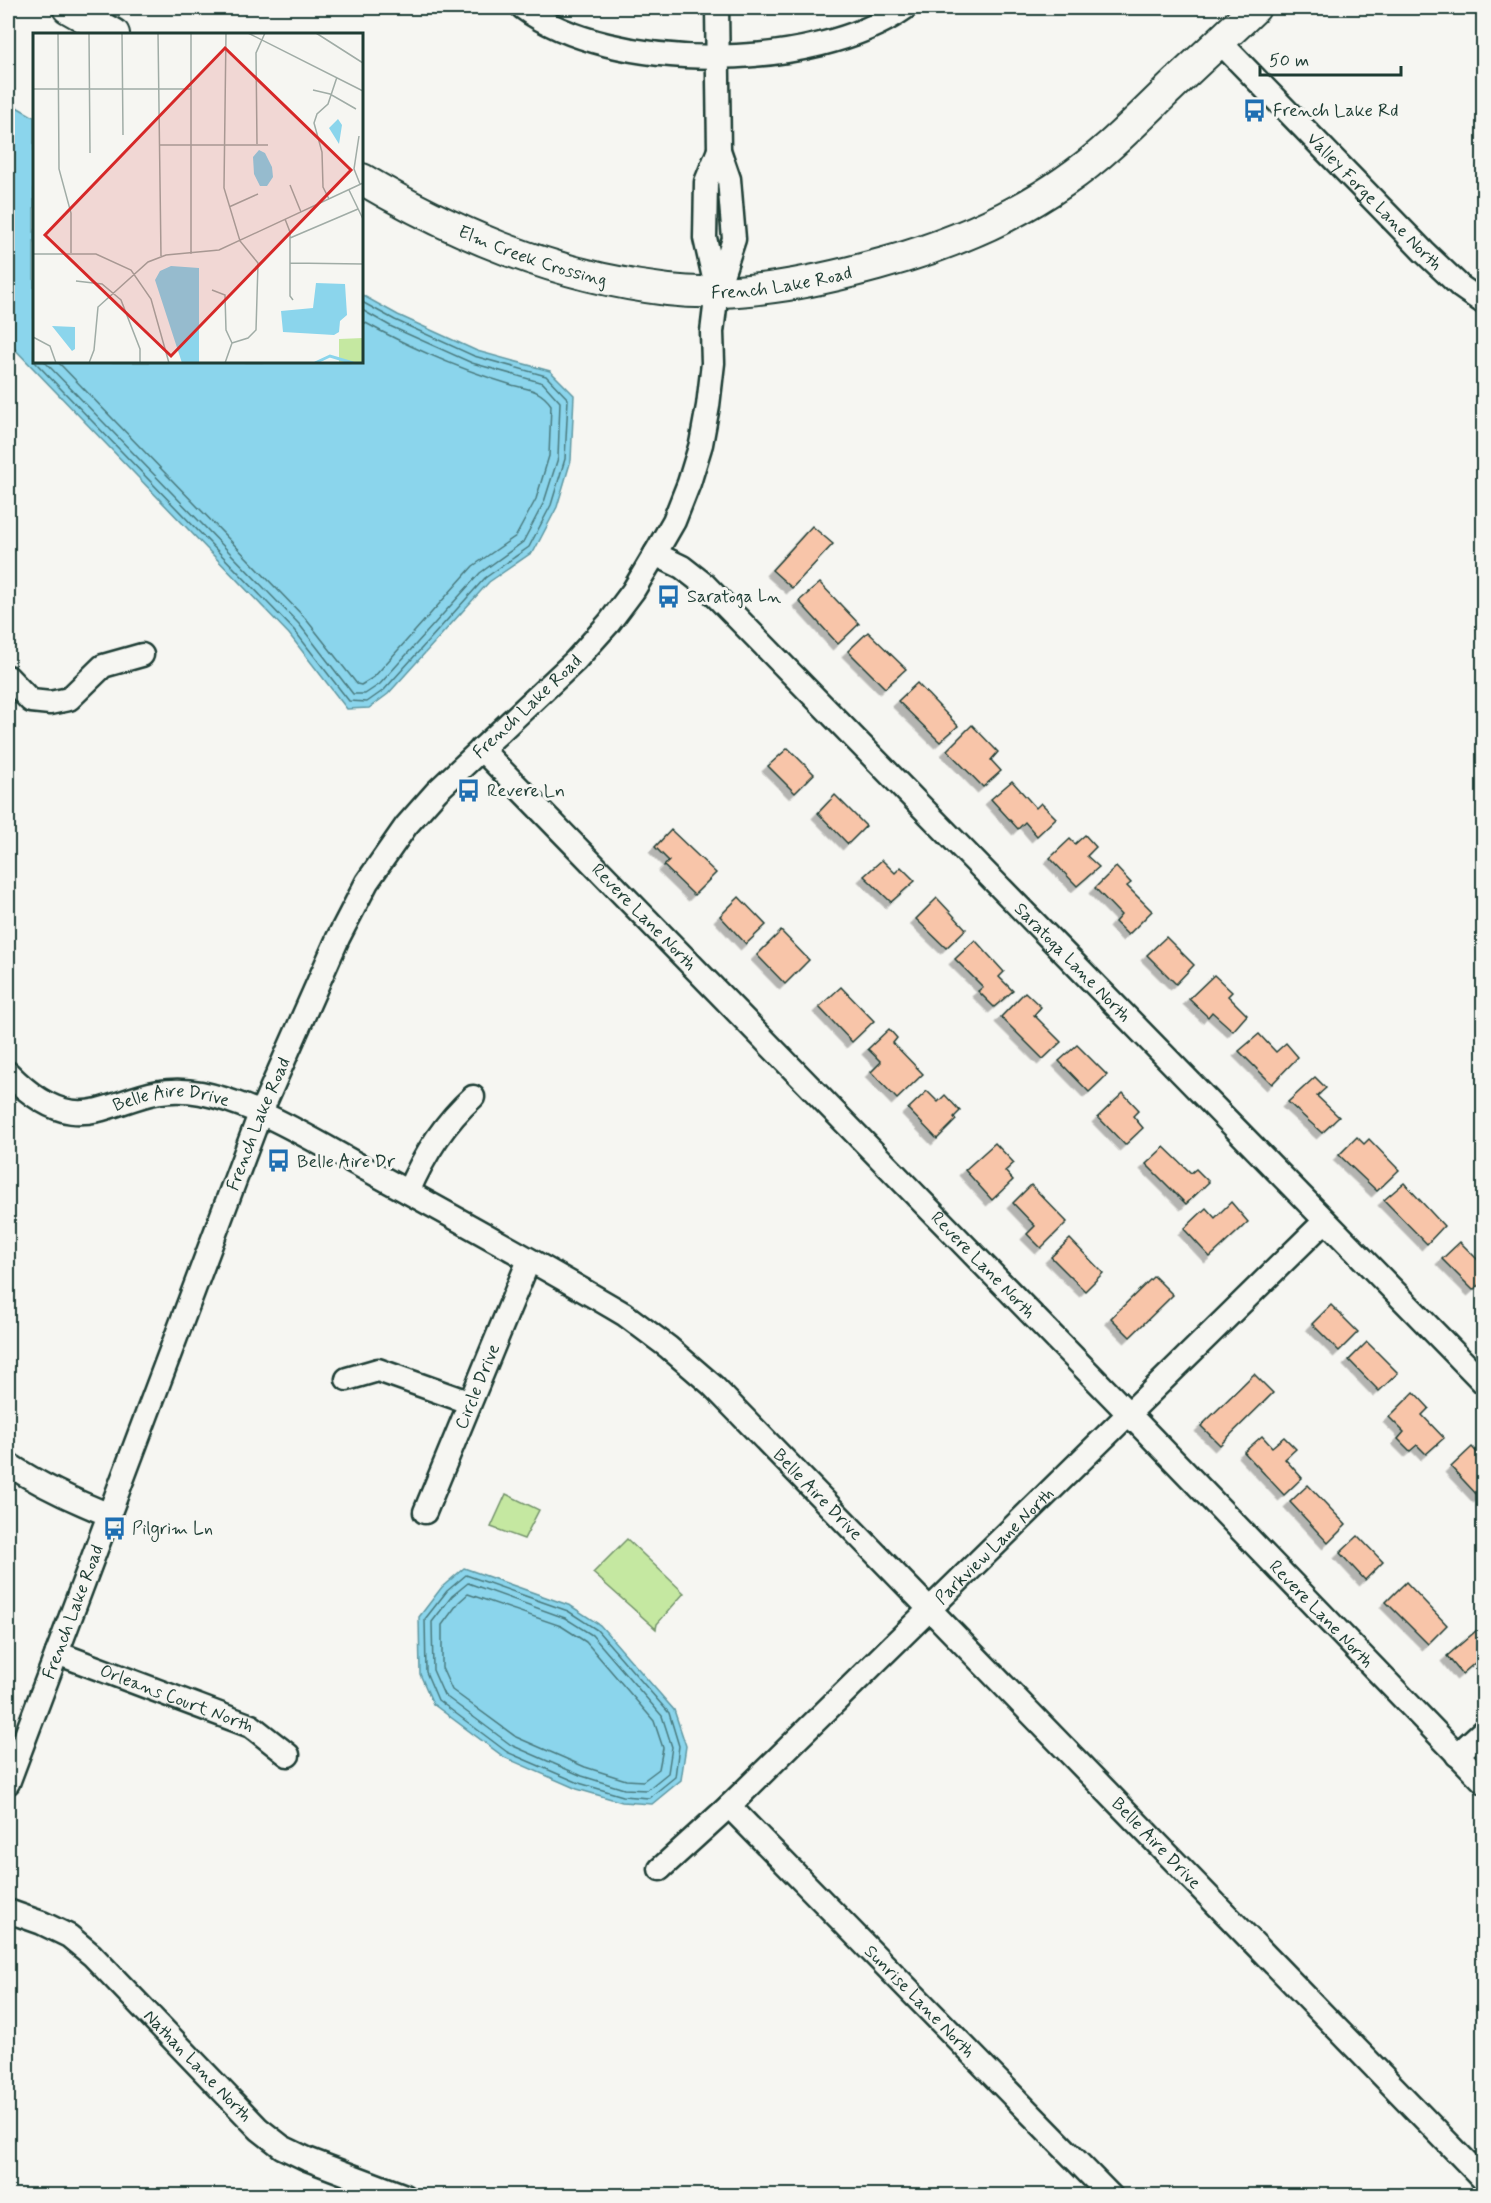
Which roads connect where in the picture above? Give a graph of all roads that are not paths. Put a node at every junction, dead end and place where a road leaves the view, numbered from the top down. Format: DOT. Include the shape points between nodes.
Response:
graph roads {
  1 [pos="68,8"];
  2 [pos="523,8"];
  3 [pos="717,8"];
  4 [pos="905,8"];
  5 [pos="1255,8"];
  6 [pos="112,33"];
  7 [pos="1220,42"];
  8 [pos="717,56"];
  9 [pos="363,180"];
  10 [pos="717,291"];
  11 [pos="1484,303"];
  12 [pos="656,554"];
  13 [pos="142,655"];
  14 [pos="8,677"];
  15 [pos="481,749"];
  16 [pos="8,1073"];
  17 [pos="473,1097"];
  18 [pos="260,1114"];
  19 [pos="408,1192"];
  20 [pos="1325,1221"];
  21 [pos="529,1260"];
  22 [pos="347,1379"];
  23 [pos="1484,1383"];
  24 [pos="468,1402"];
  25 [pos="1128,1413"];
  26 [pos="8,1464"];
  27 [pos="425,1512"];
  28 [pos="110,1515"];
  29 [pos="930,1609"];
  30 [pos="57,1653"];
  31 [pos="1484,1730"];
  32 [pos="288,1755"];
  33 [pos="1457,1755"];
  34 [pos="1484,1782"];
  35 [pos="8,1783"];
  36 [pos="729,1806"];
  37 [pos="660,1869"];
  38 [pos="8,1911"];
  39 [pos="1484,2180"];
  40 [pos="405,2196"];
  41 [pos="1111,2196"];
  1 -- 6 [label="main road"];
  2 -- 8 [label="street" via="578,36 635,51"];
  3 -- 8 [label="street"];
  4 -- 8 [label="street" via="845,37 778,53"];
  5 -- 7 [label="main road, French Lake Road"];
  7 -- 10 [label="main road, French Lake Road" via="1073,175 987,226 931,249 860,270 789,284"];
  7 -- 11 [label="street, Valley Forge Lane North" via="1424,252"];
  8 -- 10 [label="street" via="719,150 729,180 734,239"];
  9 -- 10 [label="main road, Elm Creek Crossing" via="430,218 524,257 619,282 669,290"];
  10 -- 12 [label="street, French Lake Road" via="713,363 700,444 681,502"];
  12 -- 15 [label="street, French Lake Road" via="602,631"];
  12 -- 20 [label="street, Saratoga Lane North" via="705,585"];
  13 -- 14 [label="street" via="103,666 69,699 50,703 31,701"];
  15 -- 18 [label="street, French Lake Road" via="406,826 367,882"];
  15 -- 25 [label="street, Revere Lane North"];
  16 -- 18 [label="street, Belle Aire Drive" via="45,1104 65,1111 87,1113 175,1090 201,1093"];
  17 -- 19 [label="street" via="455,1113 418,1168"];
  18 -- 19 [label="street, Belle Aire Drive"];
  18 -- 28 [label="street, French Lake Road"];
  19 -- 21 [label="street, Belle Aire Drive"];
  20 -- 23 [label="street, Saratoga Lane North"];
  20 -- 25 [label="street, Parkview Lane North"];
  21 -- 24 [label="street, Circle Drive"];
  21 -- 29 [label="street, Belle Aire Drive" via="624,1314 712,1385"];
  22 -- 24 [label="street" via="378,1371"];
  24 -- 27 [label="street, Circle Drive"];
  25 -- 29 [label="street, Parkview Lane North"];
  25 -- 33 [label="street, Revere Lane North"];
  26 -- 28 [label="street" via="65,1497"];
  28 -- 30 [label="street, French Lake Road"];
  29 -- 36 [label="street, Parkview Lane North"];
  29 -- 39 [label="street, Belle Aire Drive"];
  30 -- 32 [label="street, Orleans Court North" via="251,1726"];
  30 -- 35 [label="street, French Lake Road"];
  31 -- 33 [label="street"];
  33 -- 34 [label="street, Revere Lane North"];
  36 -- 37 [label="street, Parkview Lane North"];
  36 -- 41 [label="street, Sunrise Lane North"];
  38 -- 40 [label="street, Nathan Lane North" via="69,1936 92,1955 282,2147"];
}
